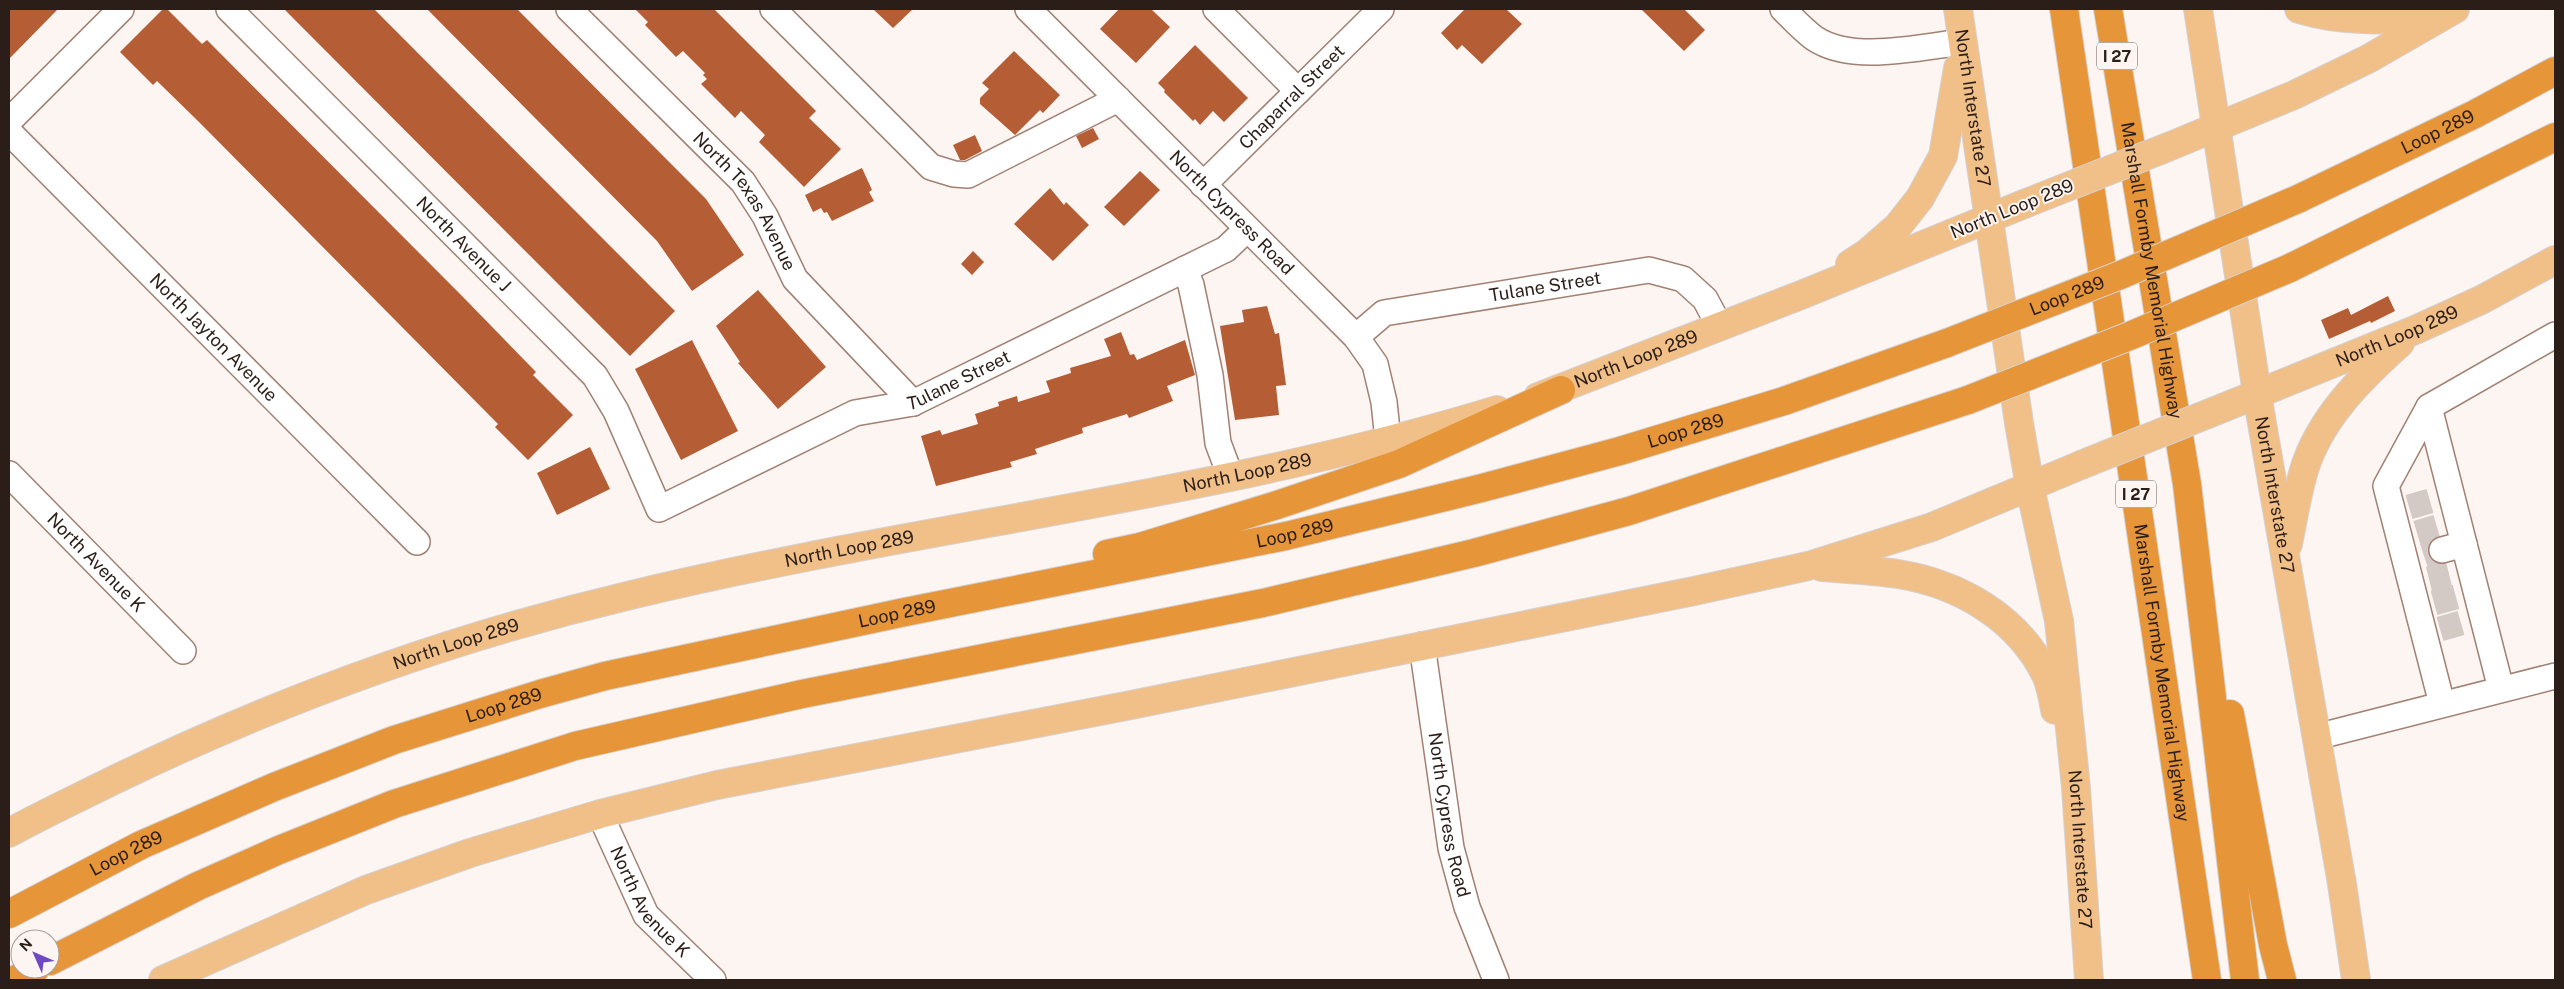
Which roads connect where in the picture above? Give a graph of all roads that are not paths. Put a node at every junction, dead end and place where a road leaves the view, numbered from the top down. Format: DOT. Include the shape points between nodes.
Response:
graph roads {
  1 [pos="121,9"];
  2 [pos="229,9"];
  3 [pos="569,9"];
  4 [pos="774,9"];
  5 [pos="1028,9"];
  6 [pos="1216,9"];
  7 [pos="1381,9"];
  8 [pos="1783,9"];
  9 [pos="1958,9"];
  10 [pos="2064,9"];
  11 [pos="2108,9"];
  12 [pos="2198,9"];
  13 [pos="2299,9"];
  14 [pos="2449,12"];
  15 [pos="1963,42"];
  16 [pos="2555,71"];
  17 [pos="1298,91"];
  18 [pos="1118,99"];
  19 [pos="9,121"];
  20 [pos="2217,126"];
  21 [pos="9,132"];
  22 [pos="2555,137"];
  23 [pos="1203,185"];
  24 [pos="1987,220"];
  25 [pos="1247,229"];
  26 [pos="2555,260"];
  27 [pos="1185,269"];
  28 [pos="1801,295"];
  29 [pos="1720,327"];
  30 [pos="2415,330"];
  31 [pos="2555,335"];
  32 [pos="1356,337"];
  33 [pos="1561,390"];
  34 [pos="2257,394"];
  35 [pos="913,403"];
  36 [pos="2429,408"];
  37 [pos="1388,440"];
  38 [pos="9,474"];
  39 [pos="1230,475"];
  40 [pos="2187,484"];
  41 [pos="2030,487"];
  42 [pos="2421,504"];
  43 [pos="659,508"];
  44 [pos="418,542"];
  45 [pos="2285,560"];
  46 [pos="2437,565"];
  47 [pos="1808,566"];
  48 [pos="905,612"];
  49 [pos="2452,626"];
  50 [pos="1422,645"];
  51 [pos="183,651"];
  52 [pos="2555,676"];
  53 [pos="2500,689"];
  54 [pos="2442,704"];
  55 [pos="2316,737"];
  56 [pos="2076,788"];
  57 [pos="600,814"];
  58 [pos="9,833"];
  59 [pos="9,914"];
  60 [pos="60,956"];
  61 [pos="2206,978"];
  62 [pos="163,980"];
  63 [pos="713,980"];
  64 [pos="1496,980"];
  65 [pos="2089,980"];
  66 [pos="2108,980"];
  67 [pos="2245,980"];
  68 [pos="2282,980"];
  69 [pos="2356,980"];
  1 -- 19 [label="street"];
  2 -- 43 [label="street, North Avenue J" via="595,376 616,411"];
  3 -- 35 [label="street, North Texas Avenue" via="742,182 765,216 795,279"];
  4 -- 18 [label="street" via="931,167 954,174 968,175"];
  5 -- 18 [label="street, North Cypress Road"];
  6 -- 17 [label="street"];
  7 -- 17 [label="street, Chaparral Street"];
  8 -- 15 [label="street" via="1814,38 1844,50 1876,52"];
  9 -- 15 [label="main road, North Interstate 27"];
  10 -- 61 [label="highway, Marshall Formby Memorial Highway / I 27"];
  11 -- 40 [label="highway, Marshall Formby Memorial Highway / I 27"];
  12 -- 20 [label="main road, North Interstate 27"];
  13 -- 14 [label="main road" via="2319,15 2387,20"];
  14 -- 20 [label="main road, North Loop 289" via="2368,59 2294,95"];
  15 -- 24 [label="main road, North Interstate 27"];
  15 -- 28 [label="main road" via="1943,156 1920,198 1898,226 1867,254"];
  16 -- 48 [label="highway, Loop 289, bridge" via="2475,114 2298,199 2123,274 1947,343 1775,404 1620,451 1286,536"];
  17 -- 23 [label="street, Chaparral Street"];
  18 -- 23 [label="street, North Cypress Road"];
  20 -- 24 [label="main road, North Loop 289, bridge"];
  20 -- 34 [label="main road, North Interstate 27"];
  21 -- 44 [label="street, North Jayton Avenue"];
  22 -- 60 [label="highway, bridge" via="2290,268 1968,400 1629,511 1465,555 1253,605 802,694 575,746 394,804 279,850 198,886"];
  23 -- 25 [label="street, North Cypress Road"];
  24 -- 28 [label="main road, North Loop 289"];
  24 -- 41 [label="main road, North Interstate 27"];
  25 -- 27 [label="street, Tulane Street" via="1226,249"];
  25 -- 32 [label="street, North Cypress Road"];
  26 -- 30 [label="main road, North Loop 289" via="2481,300"];
  27 -- 35 [label="street, Tulane Street"];
  27 -- 39 [label="street" via="1210,375 1218,443"];
  28 -- 29 [label="main road, North Loop 289"];
  29 -- 32 [label="street, Tulane Street" via="1704,299 1683,280 1650,270 1384,313"];
  29 -- 33 [label="main road, North Loop 289"];
  30 -- 34 [label="main road, North Loop 289"];
  30 -- 45 [label="main road" via="2355,386 2319,437 2304,468"];
  31 -- 36 [label="street"];
  32 -- 37 [label="street, North Cypress Road" via="1375,364"];
  33 -- 37 [label="main road, North Loop 289"];
  33 -- 48 [label="highway" via="1390,467 1140,547 1043,567"];
  34 -- 41 [label="main road, North Loop 289, bridge"];
  34 -- 45 [label="main road, North Interstate 27"];
  35 -- 43 [label="street, Tulane Street" via="855,413"];
  36 -- 42 [label="street"];
  36 -- 42 [label="street" via="2386,486"];
  37 -- 39 [label="main road, North Loop 289"];
  38 -- 51 [label="street, North Avenue K"];
  39 -- 58 [label="main road, North Loop 289" via="797,559 626,596 479,636 272,708 179,749"];
  40 -- 67 [label="highway, Marshall Formby Memorial Highway / I 27"];
  40 -- 68 [label="highway"];
  41 -- 47 [label="main road, North Loop 289" via="1932,527"];
  41 -- 56 [label="main road, North Interstate 27" via="2059,621"];
  42 -- 46 [label="street"];
  42 -- 46 [label="street"];
  45 -- 55 [label="main road, North Interstate 27"];
  46 -- 49 [label="street"];
  46 -- 49 [label="street"];
  47 -- 50 [label="main road, North Loop 289"];
  47 -- 56 [label="main road" via="1898,574 1936,583 1970,596 1997,615 2020,635 2047,677"];
  48 -- 59 [label="highway, Loop 289" via="606,676 394,740 204,816"];
  49 -- 53 [label="street"];
  49 -- 54 [label="street"];
  50 -- 57 [label="main road, North Loop 289" via="717,785"];
  50 -- 64 [label="street, North Cypress Road" via="1451,848 1467,907"];
  52 -- 53 [label="street"];
  53 -- 54 [label="street"];
  54 -- 55 [label="street"];
  55 -- 69 [label="main road, North Interstate 27"];
  56 -- 65 [label="main road, North Interstate 27"];
  56 -- 66 [label="main road"];
  57 -- 62 [label="main road, North Loop 289" via="470,852 366,890"];
  57 -- 63 [label="street, North Avenue K" via="646,915"];
}
